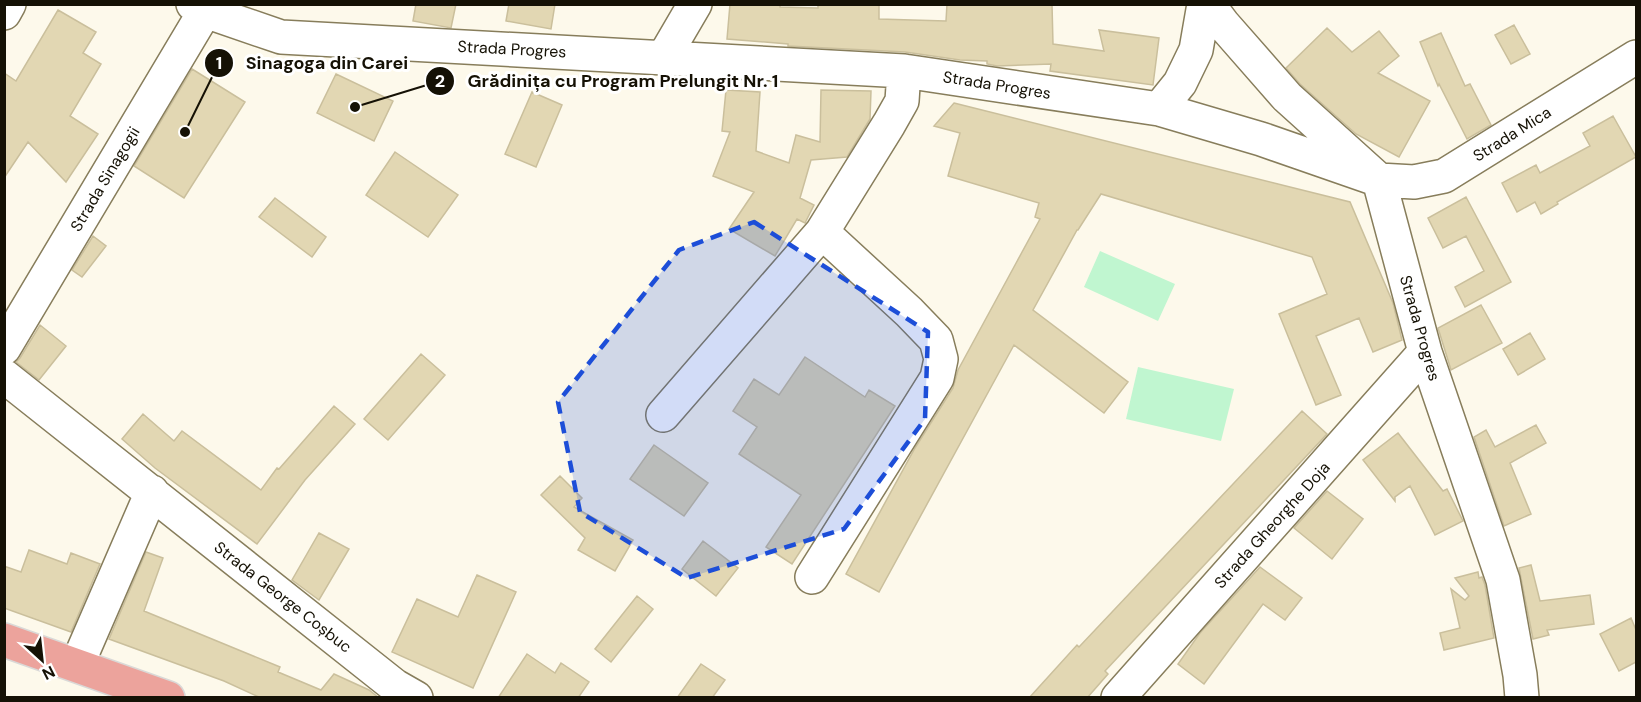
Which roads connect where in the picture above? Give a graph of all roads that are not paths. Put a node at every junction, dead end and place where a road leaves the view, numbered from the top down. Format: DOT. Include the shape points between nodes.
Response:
graph roads {
  1 [pos="9,4"];
  2 [pos="695,4"];
  3 [pos="1206,4"];
  4 [pos="199,8"];
  5 [pos="4,13"];
  6 [pos="664,57"];
  7 [pos="1636,57"];
  8 [pos="904,71"];
  9 [pos="1159,109"];
  10 [pos="1379,180"];
  11 [pos="822,231"];
  12 [pos="4,348"];
  13 [pos="1425,352"];
  14 [pos="4,376"];
  15 [pos="663,415"];
  16 [pos="152,492"];
  17 [pos="812,577"];
  18 [pos="4,640"];
  19 [pos="77,665"];
  20 [pos="168,698"];
  21 [pos="416,698"];
  22 [pos="1118,698"];
  23 [pos="1522,698"];
  1 -- 5 [label="street"];
  2 -- 6 [label="street"];
  3 -- 9 [label="street" via="1196,50 1180,83"];
  3 -- 10 [label="street" via="1287,98"];
  4 -- 6 [label="street, Strada Progres" via="281,37"];
  4 -- 12 [label="street, Strada Sinagogii"];
  6 -- 8 [label="street, Strada Progres"];
  7 -- 10 [label="street, Strada Mica" via="1444,176 1414,182"];
  8 -- 9 [label="street, Strada Progres"];
  8 -- 11 [label="street" via="902,101"];
  9 -- 10 [label="street, Strada Progres"];
  10 -- 13 [label="street, Strada Progres"];
  11 -- 15 [label="street"];
  11 -- 17 [label="street" via="936,340 940,359 937,378"];
  13 -- 22 [label="street, Strada Gheorghe Doja"];
  13 -- 23 [label="street, Strada Progres" via="1503,580"];
  14 -- 16 [label="street, Strada George Coșbuc"];
  16 -- 19 [label="street"];
  16 -- 21 [label="street, Strada George Coșbuc" via="395,686"];
  18 -- 19 [label="main road"];
  19 -- 20 [label="main road"];
}
